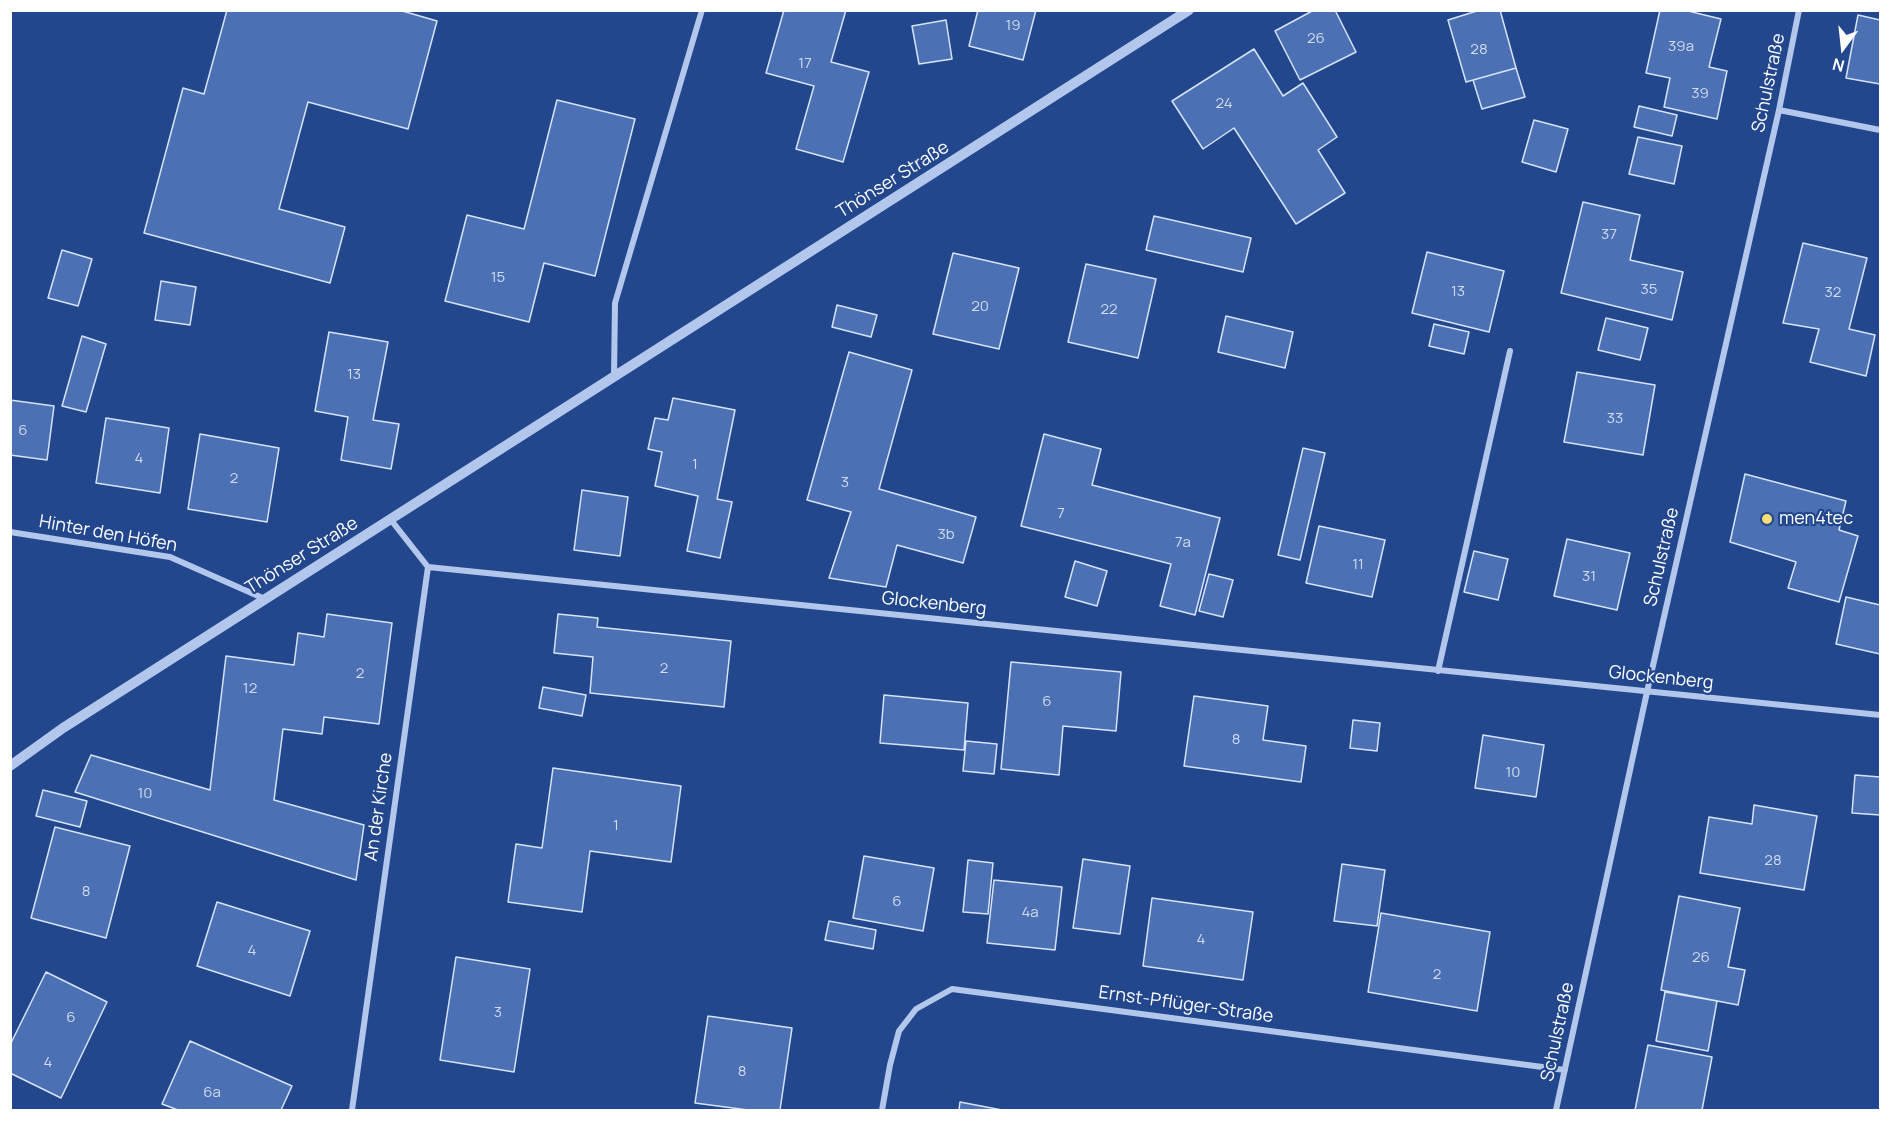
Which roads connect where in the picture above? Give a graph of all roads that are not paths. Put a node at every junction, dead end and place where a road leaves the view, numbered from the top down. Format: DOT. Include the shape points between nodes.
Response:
graph roads {
  1 [pos="702,10"];
  2 [pos="1189,10"];
  3 [pos="1799,10"];
  4 [pos="1779,110"];
  5 [pos="1881,130"];
  6 [pos="1510,351"];
  7 [pos="614,377"];
  8 [pos="390,520"];
  9 [pos="10,532"];
  10 [pos="428,567"];
  11 [pos="266,599"];
  12 [pos="1438,671"];
  13 [pos="1647,692"];
  14 [pos="1881,715"];
  15 [pos="10,766"];
  16 [pos="1565,1070"];
  17 [pos="352,1110"];
  18 [pos="882,1110"];
  19 [pos="1556,1110"];
  1 -- 7 [label="street" via="615,303"];
  2 -- 7 [label="street, Thönser Straße"];
  3 -- 4 [label="street, Schulstraße"];
  4 -- 5 [label="street"];
  4 -- 13 [label="street, Schulstraße"];
  6 -- 12 [label="street"];
  7 -- 8 [label="street, Thönser Straße"];
  8 -- 10 [label="street"];
  8 -- 11 [label="street, Thönser Straße"];
  9 -- 11 [label="street, Hinter den Höfen" via="170,557"];
  10 -- 12 [label="street, Glockenberg"];
  10 -- 17 [label="street, An der Kirche"];
  11 -- 15 [label="street, Thönser Straße"];
  12 -- 13 [label="street, Glockenberg"];
  13 -- 14 [label="street, Glockenberg"];
  13 -- 16 [label="street, Schulstraße"];
  16 -- 18 [label="street, Ernst-Pflüger-Straße" via="952,989 916,1010 899,1030"];
  16 -- 19 [label="street, Schulstraße"];
}
